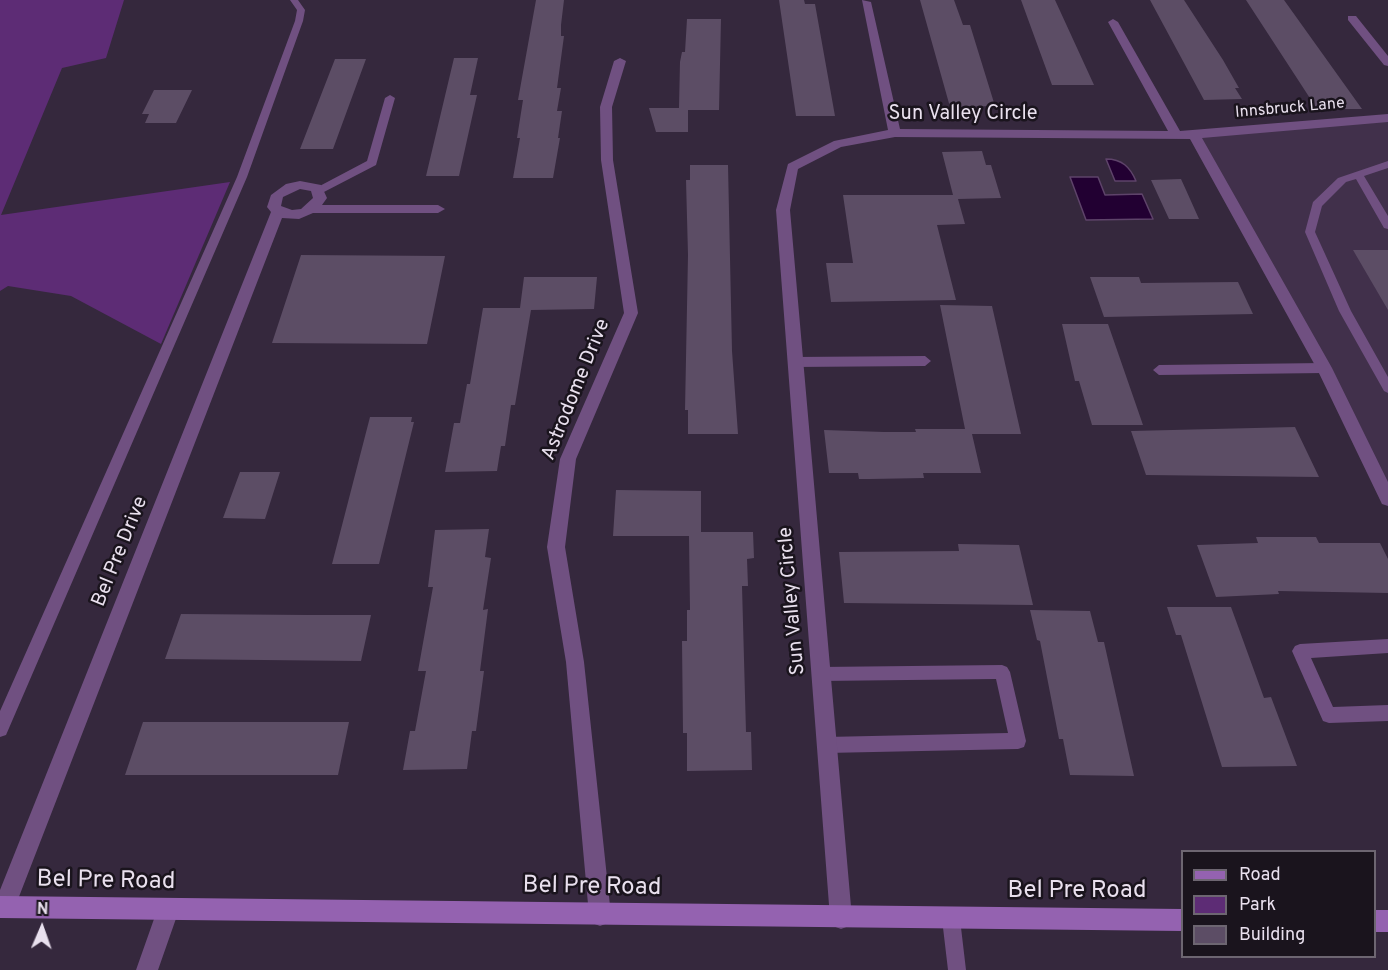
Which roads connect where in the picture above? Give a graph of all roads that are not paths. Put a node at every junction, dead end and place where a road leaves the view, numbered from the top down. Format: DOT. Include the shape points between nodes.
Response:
graph roads {
  1 [pos="294,0"];
  2 [pos="866,2"];
  3 [pos="1352,18"];
  4 [pos="1113,22"];
  5 [pos="620,61"];
  6 [pos="1388,63"];
  7 [pos="390,98"];
  8 [pos="1388,118"];
  9 [pos="895,134"];
  10 [pos="1176,134"];
  11 [pos="1194,135"];
  12 [pos="1388,164"];
  13 [pos="1358,174"];
  14 [pos="318,191"];
  15 [pos="311,209"];
  16 [pos="438,209"];
  17 [pos="278,212"];
  18 [pos="1388,225"];
  19 [pos="925,361"];
  20 [pos="794,362"];
  21 [pos="1324,368"];
  22 [pos="1159,370"];
  23 [pos="1388,388"];
  24 [pos="1388,500"];
  25 [pos="1388,646"];
  26 [pos="820,674"];
  27 [pos="1388,713"];
  28 [pos="0,729"];
  29 [pos="826,745"];
  30 [pos="2,907"];
  31 [pos="168,910"];
  32 [pos="600,915"];
  33 [pos="841,918"];
  34 [pos="951,919"];
  35 [pos="1181,920"];
  36 [pos="147,970"];
  37 [pos="957,970"];
  1 -- 28 [label="lane" via="301,10 299,21 242,177"];
  2 -- 9 [label="street"];
  3 -- 6 [label="street"];
  4 -- 10 [label="street"];
  5 -- 32 [label="street, Astrodome Drive" via="606,107 607,160 631,313 568,459 556,547 575,662"];
  7 -- 14 [label="lane" via="372,163"];
  8 -- 11 [label="street, Innsbruck Lane"];
  9 -- 10 [label="street, Sun Valley Circle"];
  9 -- 20 [label="street, Sun Valley Circle" via="838,144 792,167 783,210"];
  10 -- 11 [label="street, Sun Valley Circle"];
  11 -- 21 [label="street"];
  12 -- 13 [label="lane"];
  13 -- 18 [label="lane"];
  13 -- 23 [label="lane" via="1342,180 1317,205 1310,232 1345,311"];
  14 -- 15 [label="street" via="320,198"];
  14 -- 17 [label="street, Bel Pre Drive" via="309,185 283,190 274,201"];
  15 -- 16 [label="street"];
  15 -- 17 [label="street" via="294,215"];
  17 -- 30 [label="street, Bel Pre Drive"];
  19 -- 20 [label="lane"];
  20 -- 26 [label="street, Sun Valley Circle"];
  21 -- 22 [label="lane"];
  21 -- 24 [label="street"];
  25 -- 27 [label="lane" via="1300,651 1329,715"];
  26 -- 29 [label="street, Sun Valley Circle"];
  26 -- 29 [label="lane" via="1002,672 1017,741"];
  29 -- 33 [label="street, Sun Valley Circle"];
  30 -- 31 [label="main road, Bel Pre Road"];
  31 -- 32 [label="main road, Bel Pre Road"];
  31 -- 36 [label="street"];
  32 -- 33 [label="main road, Bel Pre Road"];
  33 -- 34 [label="main road, Bel Pre Road"];
  34 -- 35 [label="main road, Bel Pre Road"];
  34 -- 37 [label="lane"];
}
